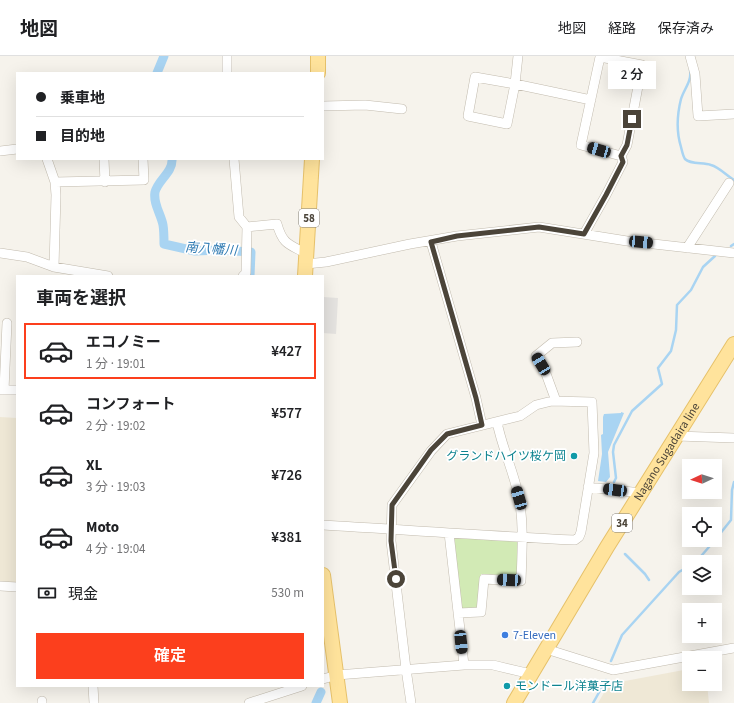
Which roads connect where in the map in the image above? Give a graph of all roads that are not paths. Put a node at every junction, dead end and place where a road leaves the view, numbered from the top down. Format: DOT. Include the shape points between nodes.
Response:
graph roads {
  1 [pos="227,56"];
  2 [pos="318,56"];
  3 [pos="518,56"];
  4 [pos="598,56"];
  5 [pos="690,56"];
  6 [pos="227,72"];
  7 [pos="318,72"];
  8 [pos="515,84"];
  9 [pos="591,100"];
  10 [pos="324,106"];
  11 [pos="402,109"];
  12 [pos="734,114"];
  13 [pos="16,149"];
  14 [pos="0,151"];
  15 [pos="621,156"];
  16 [pos="47,160"];
  17 [pos="104,160"];
  18 [pos="143,160"];
  19 [pos="234,160"];
  20 [pos="312,160"];
  21 [pos="55,182"];
  22 [pos="105,182"];
  23 [pos="729,183"];
  24 [pos="247,227"];
  25 [pos="584,234"];
  26 [pos="431,242"];
  27 [pos="687,248"];
  28 [pos="0,252"];
  29 [pos="734,252"];
  30 [pos="306,265"];
  31 [pos="54,267"];
  32 [pos="102,275"];
  33 [pos="244,275"];
  34 [pos="6,323"];
  35 [pos="3,341"];
  36 [pos="578,342"];
  37 [pos="734,344"];
  38 [pos="2,390"];
  39 [pos="16,390"];
  40 [pos="556,401"];
  41 [pos="497,422"];
  42 [pos="482,425"];
  43 [pos="677,436"];
  44 [pos="734,438"];
  45 [pos="588,487"];
  46 [pos="641,493"];
  47 [pos="324,525"];
  48 [pos="392,529"];
  49 [pos="449,533"];
  50 [pos="522,537"];
  51 [pos="0,586"];
  52 [pos="16,587"];
  53 [pos="324,591"];
  54 [pos="325,607"];
  55 [pos="458,613"];
  56 [pos="734,648"];
  57 [pos="546,649"];
  58 [pos="464,665"];
  59 [pos="406,669"];
  60 [pos="531,674"];
  61 [pos="337,675"];
  62 [pos="324,679"];
  63 [pos="93,687"];
  64 [pos="299,687"];
  65 [pos="94,703"];
  66 [pos="249,703"];
  67 [pos="340,703"];
  68 [pos="411,703"];
  69 [pos="514,703"];
  1 -- 6 [label="street"];
  2 -- 7 [label="main road"];
  3 -- 8 [label="street"];
  4 -- 9 [label="street"];
  4 -- 15 [label="street" via="642,66 627,145"];
  5 -- 12 [label="street" via="695,74 698,116"];
  8 -- 8 [label="street" via="475,77 468,116 507,124"];
  8 -- 9 [label="street"];
  9 -- 15 [label="street" via="581,145"];
  10 -- 11 [label="street" via="365,105"];
  13 -- 14 [label="street"];
  15 -- 25 [label="street" via="623,162"];
  16 -- 21 [label="street"];
  17 -- 22 [label="street"];
  18 -- 22 [label="street" via="144,180"];
  19 -- 24 [label="street" via="239,216"];
  20 -- 30 [label="main road, 58"];
  21 -- 22 [label="street"];
  21 -- 31 [label="street"];
  23 -- 27 [label="street"];
  24 -- 30 [label="street" via="277,224 285,242"];
  24 -- 33 [label="street"];
  25 -- 26 [label="street" via="539,227 457,236"];
  25 -- 27 [label="street"];
  26 -- 30 [label="street"];
  26 -- 42 [label="street"];
  27 -- 29 [label="street"];
  28 -- 31 [label="street" via="27,257"];
  31 -- 32 [label="street"];
  34 -- 35 [label="street"];
  35 -- 38 [label="street"];
  36 -- 40 [label="street" via="552,343 536,356 545,371"];
  37 -- 43 [label="main road, Nagano Sugadaira line / 34"];
  38 -- 39 [label="street"];
  40 -- 41 [label="street" via="536,405 520,416"];
  40 -- 45 [label="street" via="592,402 594,452"];
  41 -- 42 [label="street"];
  41 -- 50 [label="street" via="519,498"];
  42 -- 48 [label="street" via="447,434 431,450 392,505"];
  43 -- 44 [label="street"];
  43 -- 46 [label="main road, Nagano Sugadaira line / 34"];
  45 -- 46 [label="street"];
  45 -- 50 [label="street" via="579,537 575,540"];
  46 -- 57 [label="main road, Nagano Sugadaira line / 34"];
  47 -- 48 [label="street"];
  48 -- 49 [label="street"];
  48 -- 59 [label="street" via="391,541"];
  49 -- 50 [label="street"];
  49 -- 55 [label="street"];
  50 -- 55 [label="street" via="522,581 484,579 481,612"];
  51 -- 52 [label="street"];
  53 -- 54 [label="main road"];
  54 -- 61 [label="main road"];
  55 -- 58 [label="street"];
  56 -- 57 [label="street" via="613,670"];
  57 -- 60 [label="main road, Nagano Sugadaira line / 34"];
  58 -- 59 [label="street"];
  58 -- 60 [label="street" via="494,665"];
  59 -- 61 [label="street"];
  59 -- 68 [label="street"];
  60 -- 69 [label="main road, Nagano Sugadaira line / 34"];
  61 -- 62 [label="street"];
  61 -- 67 [label="main road"];
  63 -- 65 [label="street"];
  64 -- 66 [label="street"];
}
